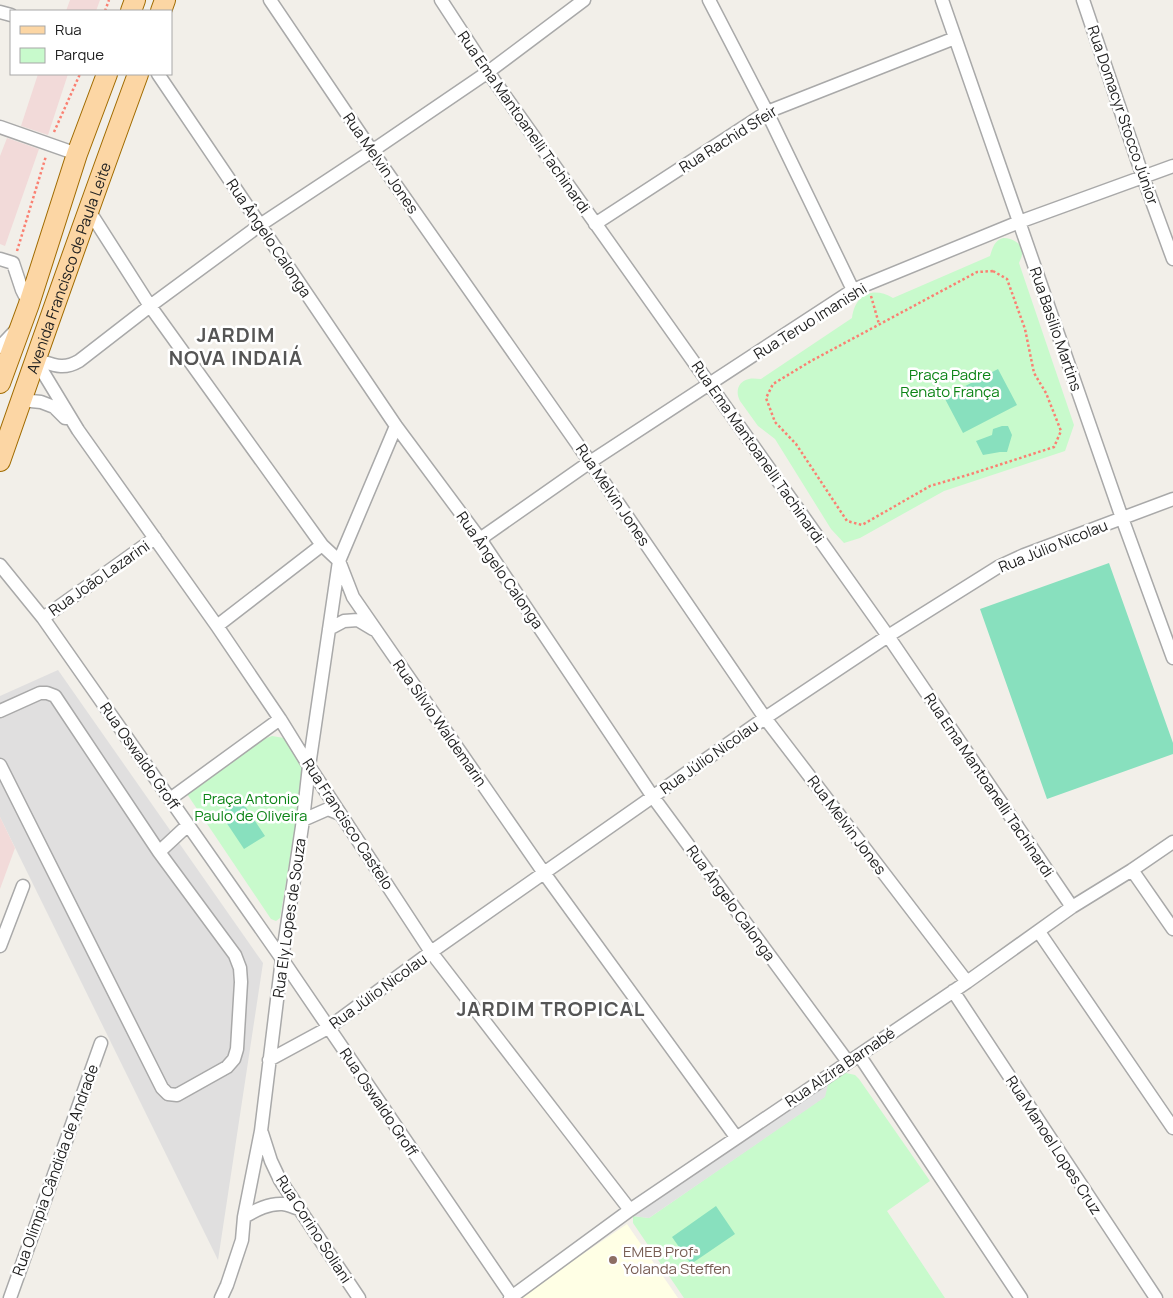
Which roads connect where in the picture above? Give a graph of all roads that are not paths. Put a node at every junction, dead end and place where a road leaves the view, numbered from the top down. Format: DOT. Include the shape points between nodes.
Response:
graph roads {
  1 [pos="270,0"];
  2 [pos="440,0"];
  3 [pos="584,0"];
  4 [pos="709,0"];
  5 [pos="942,0"];
  6 [pos="1083,0"];
  7 [pos="954,38"];
  8 [pos="488,72"];
  9 [pos="107,75"];
  10 [pos="138,75"];
  11 [pos="159,75"];
  12 [pos="767,112"];
  13 [pos="0,127"];
  14 [pos="372,151"];
  15 [pos="77,154"];
  16 [pos="1173,166"];
  17 [pos="1143,177"];
  18 [pos="88,209"];
  19 [pos="1019,222"];
  20 [pos="595,224"];
  21 [pos="260,225"];
  22 [pos="0,259"];
  23 [pos="1173,259"];
  24 [pos="853,290"];
  25 [pos="29,304"];
  26 [pos="150,306"];
  27 [pos="20,326"];
  28 [pos="0,347"];
  29 [pos="35,359"];
  30 [pos="0,383"];
  31 [pos="709,384"];
  32 [pos="21,400"];
  33 [pos="396,426"];
  34 [pos="78,430"];
  35 [pos="0,461"];
  36 [pos="590,462"];
  37 [pos="1173,499"];
  38 [pos="1122,518"];
  39 [pos="155,538"];
  40 [pos="480,539"];
  41 [pos="322,545"];
  42 [pos="339,561"];
  43 [pos="0,565"];
  44 [pos="44,618"];
  45 [pos="217,626"];
  46 [pos="329,629"];
  47 [pos="375,630"];
  48 [pos="888,636"];
  49 [pos="1173,658"];
  50 [pos="0,711"];
  51 [pos="765,718"];
  52 [pos="280,719"];
  53 [pos="0,765"];
  54 [pos="309,766"];
  55 [pos="653,796"];
  56 [pos="170,799"];
  57 [pos="340,814"];
  58 [pos="303,820"];
  59 [pos="188,825"];
  60 [pos="1173,842"];
  61 [pos="159,852"];
  62 [pos="1132,870"];
  63 [pos="544,874"];
  64 [pos="23,886"];
  65 [pos="1072,907"];
  66 [pos="1173,929"];
  67 [pos="1039,932"];
  68 [pos="0,946"];
  69 [pos="432,952"];
  70 [pos="282,959"];
  71 [pos="967,982"];
  72 [pos="953,991"];
  73 [pos="328,1028"];
  74 [pos="100,1042"];
  75 [pos="859,1055"];
  76 [pos="269,1060"];
  77 [pos="848,1062"];
  78 [pos="1173,1128"];
  79 [pos="261,1131"];
  80 [pos="736,1137"];
  81 [pos="299,1209"];
  82 [pos="630,1210"];
  83 [pos="244,1217"];
  84 [pos="10,1298"];
  85 [pos="221,1298"];
  86 [pos="359,1298"];
  87 [pos="512,1298"];
  88 [pos="1021,1298"];
  89 [pos="1156,1298"];
  1 -- 14 [label="street, Rua Melvin Jones"];
  2 -- 8 [label="street, Rua Ema Mantoanelli Tachinardi"];
  3 -- 8 [label="street"];
  4 -- 12 [label="street"];
  5 -- 7 [label="street, Rua Basilio Martins"];
  6 -- 17 [label="street, Rua Domacyr Stocco Júnior"];
  7 -- 12 [label="street, Rua Rachid Sfeir"];
  7 -- 19 [label="street, Rua Basilio Martins"];
  8 -- 14 [label="street"];
  8 -- 20 [label="street, Rua Ema Mantoanelli Tachinardi"];
  9 -- 15 [label="main road, Avenida Francisco de Paula Leite"];
  10 -- 18 [label="main road, Avenida Francisco de Paula Leite"];
  11 -- 21 [label="street, Rua Ângelo Calonga"];
  12 -- 20 [label="street, Rua Rachid Sfeir"];
  12 -- 24 [label="street"];
  13 -- 15 [label="street"];
  14 -- 21 [label="street"];
  14 -- 36 [label="street, Rua Melvin Jones"];
  15 -- 25 [label="main road, Avenida Francisco de Paula Leite"];
  16 -- 17 [label="street, Rua Teruo Imanishi"];
  17 -- 19 [label="street, Rua Teruo Imanishi"];
  17 -- 23 [label="street, Rua Domacyr Stocco Júnior"];
  18 -- 26 [label="street, Rua Sílvio Waldemarin"];
  18 -- 29 [label="main road, Avenida Francisco de Paula Leite"];
  19 -- 24 [label="street, Rua Teruo Imanishi"];
  19 -- 38 [label="street, Rua Basilio Martins"];
  20 -- 31 [label="street, Rua Ema Mantoanelli Tachinardi"];
  21 -- 26 [label="street"];
  21 -- 33 [label="street, Rua Ângelo Calonga"];
  22 -- 25 [label="street" via="13,263"];
  24 -- 31 [label="street, Rua Teruo Imanishi"];
  25 -- 27 [label="main road, Avenida Francisco de Paula Leite"];
  26 -- 29 [label="street" via="70,366"];
  26 -- 41 [label="street, Rua Sílvio Waldemarin"];
  27 -- 28 [label="street"];
  27 -- 30 [label="main road, Avenida Francisco de Paula Leite"];
  29 -- 32 [label="main road, Avenida Francisco de Paula Leite"];
  29 -- 34 [label="street, Rua Francisco Castelo"];
  31 -- 36 [label="street, Rua Teruo Imanishi"];
  31 -- 48 [label="street, Rua Ema Mantoanelli Tachinardi"];
  32 -- 34 [label="street, Rua Francisco Castelo" via="54,407"];
  32 -- 35 [label="main road, Avenida Francisco de Paula Leite"];
  33 -- 40 [label="street, Rua Ângelo Calonga"];
  33 -- 42 [label="street, Rua Ely Lopes de Souza"];
  34 -- 39 [label="street, Rua Francisco Castelo"];
  36 -- 40 [label="street, Rua Teruo Imanishi"];
  36 -- 51 [label="street, Rua Melvin Jones"];
  37 -- 38 [label="street, Rua Júlio Nicolau"];
  38 -- 48 [label="street, Rua Júlio Nicolau" via="998,567"];
  38 -- 49 [label="street, Rua Basilio Martins"];
  39 -- 44 [label="street, Rua João Lazarini"];
  39 -- 45 [label="street, Rua Francisco Castelo"];
  40 -- 55 [label="street, Rua Ângelo Calonga"];
  41 -- 42 [label="street, Rua Sílvio Waldemarin"];
  41 -- 45 [label="street"];
  42 -- 46 [label="street, Rua Ely Lopes de Souza"];
  42 -- 47 [label="street, Rua Sílvio Waldemarin" via="353,597"];
  43 -- 44 [label="street, Rua Oswaldo Groff"];
  44 -- 56 [label="street, Rua Oswaldo Groff"];
  45 -- 52 [label="street, Rua Francisco Castelo"];
  46 -- 47 [label="street" via="344,621 358,620"];
  46 -- 54 [label="street, Rua Ely Lopes de Souza"];
  47 -- 63 [label="street, Rua Sílvio Waldemarin"];
  48 -- 51 [label="street, Rua Júlio Nicolau"];
  48 -- 65 [label="street, Rua Ema Mantoanelli Tachinardi"];
  50 -- 61 [label="street" via="40,693 55,696"];
  51 -- 55 [label="street, Rua Júlio Nicolau"];
  51 -- 71 [label="street, Rua Melvin Jones"];
  52 -- 54 [label="street, Rua Francisco Castelo"];
  52 -- 56 [label="street"];
  53 -- 61 [label="street" via="162,1088 168,1094 177,1095 227,1067 234,1059 240,968 235,955"];
  54 -- 57 [label="street, Rua Francisco Castelo"];
  54 -- 58 [label="street, Rua Ely Lopes de Souza"];
  55 -- 63 [label="street, Rua Júlio Nicolau"];
  55 -- 77 [label="street, Rua Ângelo Calonga"];
  56 -- 59 [label="street, Rua Oswaldo Groff"];
  57 -- 58 [label="street" via="328,809"];
  57 -- 69 [label="street, Rua Francisco Castelo"];
  58 -- 70 [label="street, Rua Ely Lopes de Souza"];
  59 -- 61 [label="street"];
  59 -- 70 [label="street, Rua Oswaldo Groff"];
  60 -- 62 [label="street, Rua Alzira Barnabé"];
  62 -- 65 [label="street, Rua Alzira Barnabé"];
  62 -- 66 [label="street"];
  63 -- 69 [label="street, Rua Júlio Nicolau"];
  63 -- 80 [label="street, Rua Sílvio Waldemarin"];
  64 -- 68 [label="street"];
  65 -- 67 [label="street, Rua Alzira Barnabé"];
  67 -- 71 [label="street, Rua Alzira Barnabé"];
  67 -- 78 [label="street"];
  69 -- 73 [label="street, Rua Júlio Nicolau"];
  69 -- 82 [label="street, Rua Francisco Castelo"];
  70 -- 73 [label="street, Rua Oswaldo Groff"];
  70 -- 76 [label="street, Rua Ely Lopes de Souza"];
  71 -- 72 [label="street, Rua Alzira Barnabé"];
  72 -- 75 [label="street, Rua Alzira Barnabé"];
  72 -- 89 [label="street, Rua Manoel Lopes Cruz"];
  73 -- 76 [label="street, Rua Júlio Nicolau"];
  73 -- 87 [label="street, Rua Oswaldo Groff"];
  74 -- 84 [label="street, Rua Olímpia Cândida de Andrade"];
  75 -- 77 [label="street, Rua Alzira Barnabé"];
  75 -- 88 [label="street"];
  76 -- 79 [label="street, Rua Ely Lopes de Souza"];
  77 -- 80 [label="street, Rua Alzira Barnabé"];
  79 -- 81 [label="street, Rua Corino Soliani" via="280,1180"];
  79 -- 83 [label="street, Rua Ely Lopes de Souza"];
  80 -- 82 [label="street, Rua Alzira Barnabé"];
  81 -- 83 [label="street" via="284,1204 258,1209"];
  81 -- 86 [label="street, Rua Corino Soliani"];
  82 -- 87 [label="street, Rua Alzira Barnabé"];
  83 -- 85 [label="street, Rua Ely Lopes de Souza" via="242,1240"];
}
